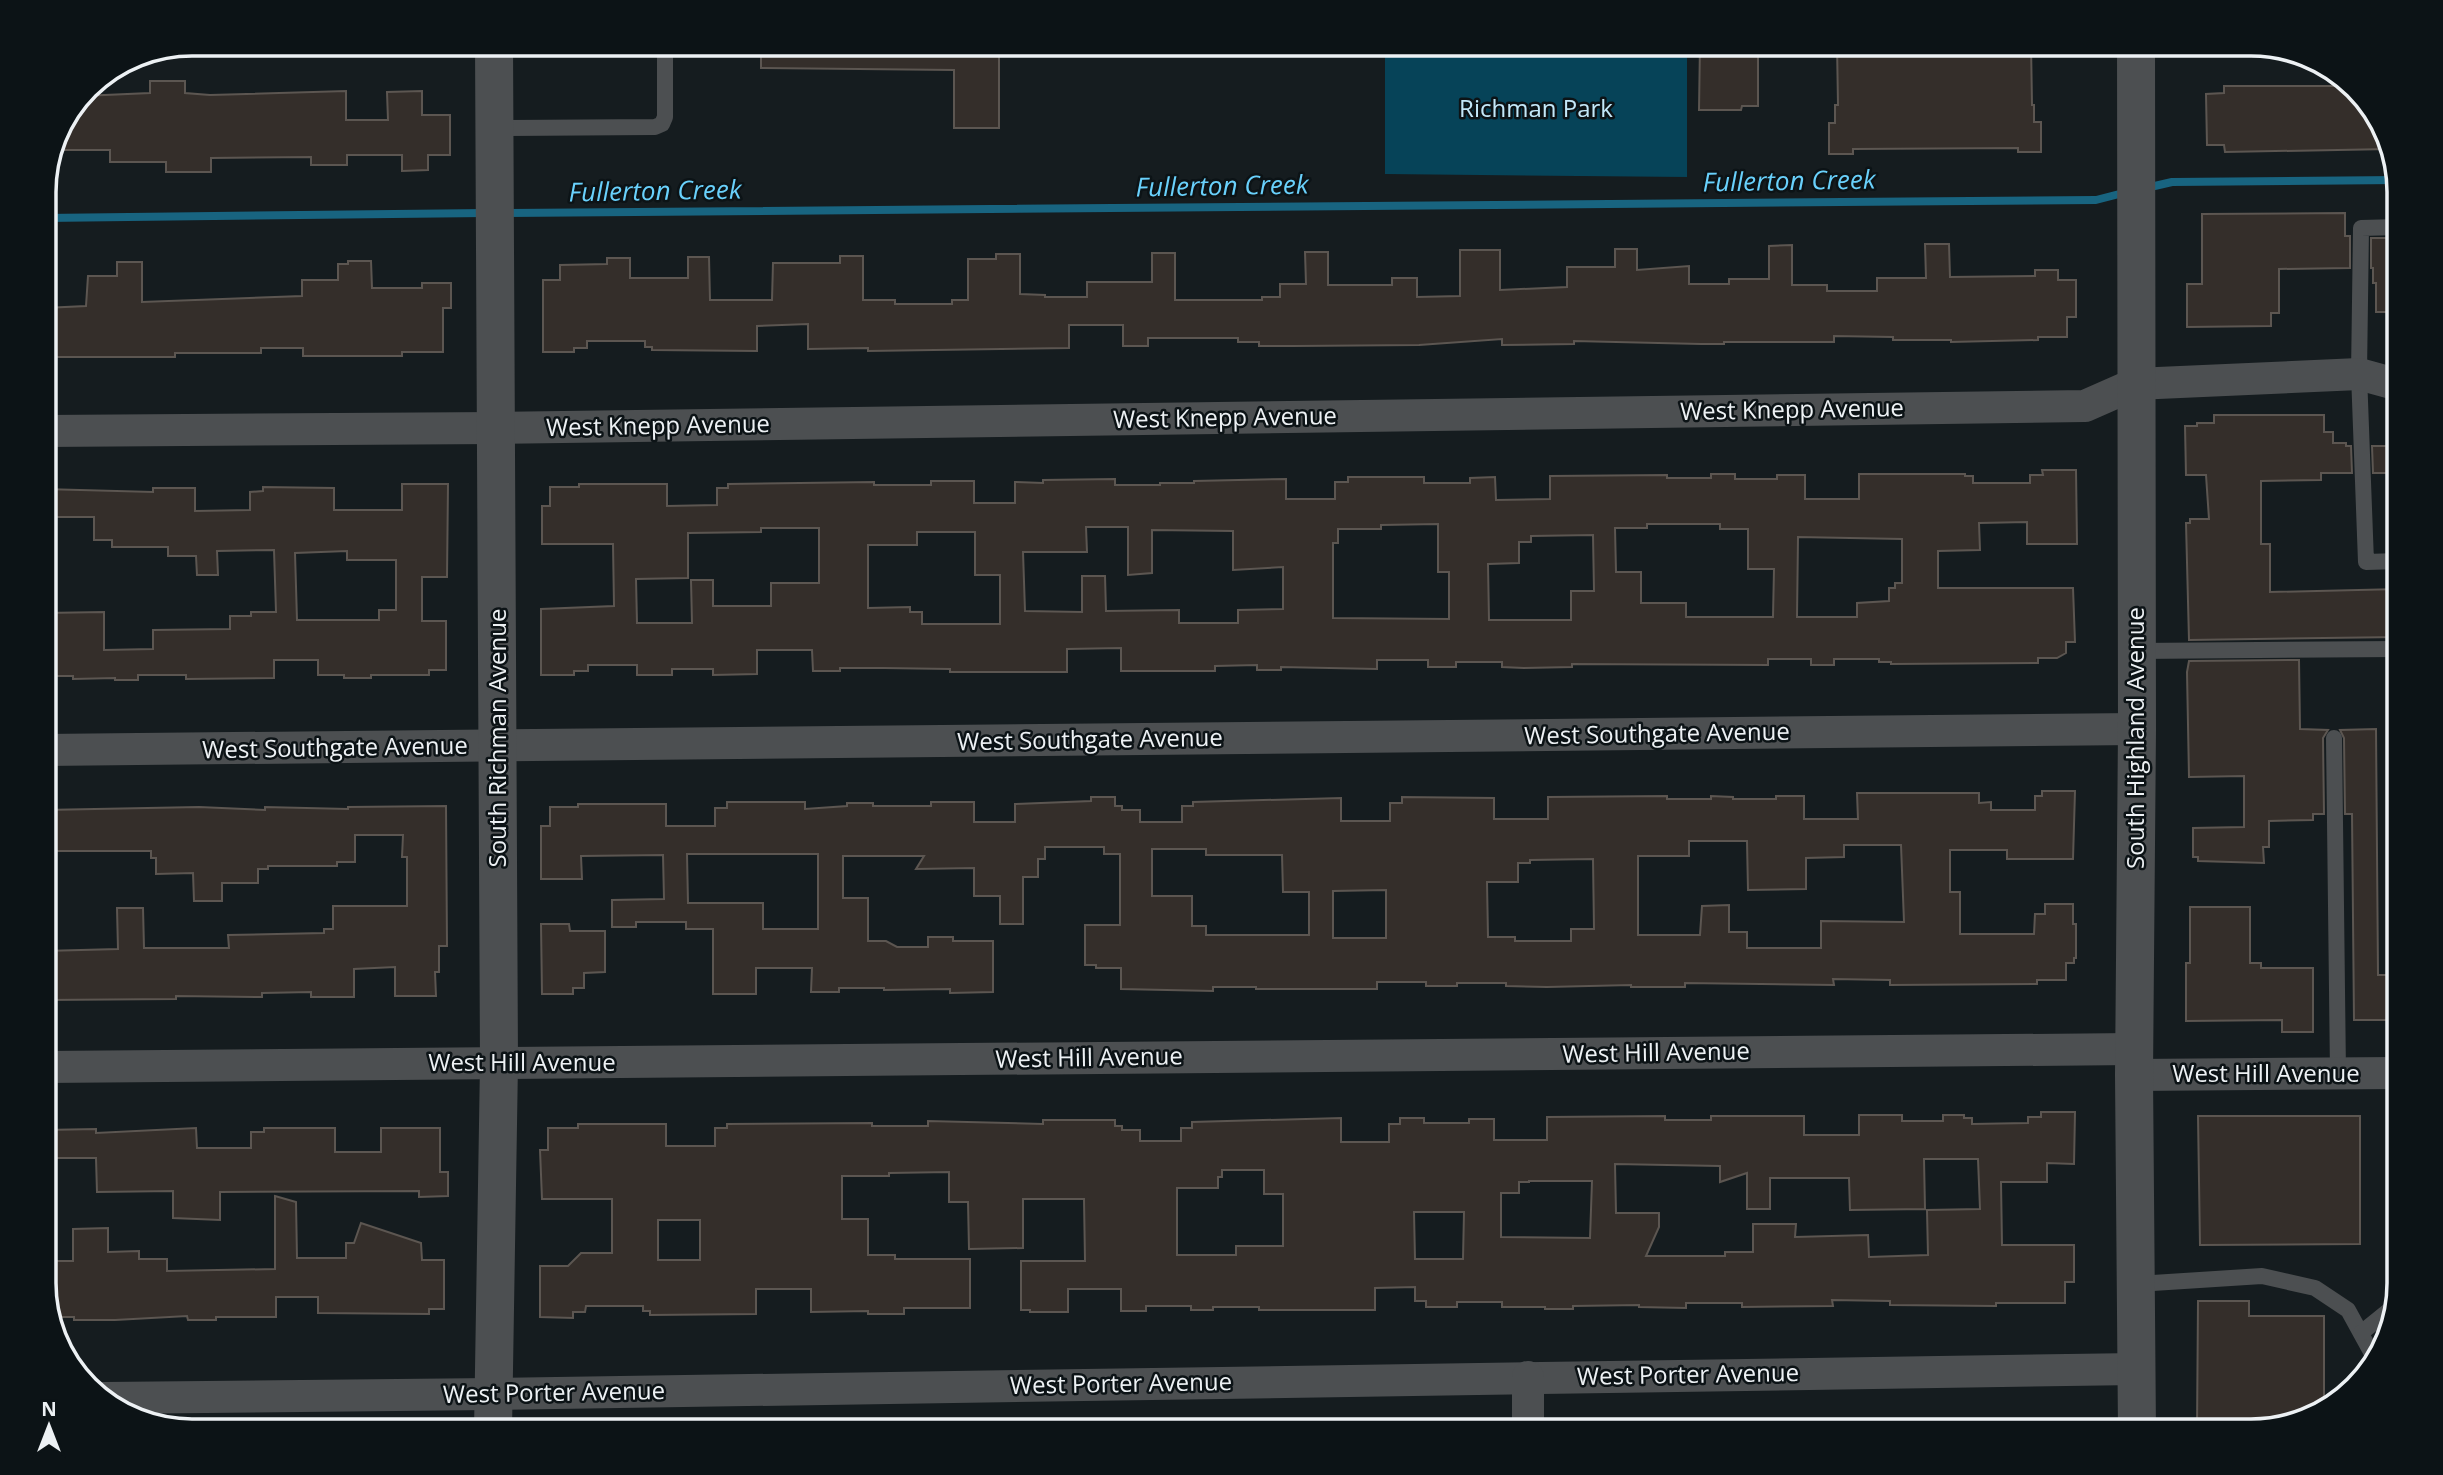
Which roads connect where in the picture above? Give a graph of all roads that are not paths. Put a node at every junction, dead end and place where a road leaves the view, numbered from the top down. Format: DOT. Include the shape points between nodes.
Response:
graph roads {
  1 [pos="494,56"];
  2 [pos="665,56"];
  3 [pos="2136,56"];
  4 [pos="495,128"];
  5 [pos="2387,227"];
  6 [pos="2359,374"];
  7 [pos="2387,382"];
  8 [pos="2135,384"];
  9 [pos="497,428"];
  10 [pos="56,431"];
  11 [pos="2387,561"];
  12 [pos="2387,649"];
  13 [pos="2136,651"];
  14 [pos="2137,729"];
  15 [pos="2334,738"];
  16 [pos="498,746"];
  17 [pos="56,750"];
  18 [pos="2134,1062"];
  19 [pos="499,1063"];
  20 [pos="56,1067"];
  21 [pos="2338,1073"];
  22 [pos="2387,1073"];
  23 [pos="2137,1284"];
  24 [pos="2382,1316"];
  25 [pos="2361,1334"];
  26 [pos="2370,1350"];
  27 [pos="2137,1369"];
  28 [pos="1528,1377"];
  29 [pos="120,1399"];
  30 [pos="493,1413"];
  31 [pos="1528,1419"];
  32 [pos="2137,1419"];
  1 -- 4 [label="street, South Richman Avenue"];
  2 -- 4 [label="lane" via="665,117 655,127"];
  3 -- 8 [label="street, South Highland Avenue"];
  4 -- 9 [label="street, South Richman Avenue"];
  5 -- 6 [label="lane" via="2361,228"];
  6 -- 7 [label="street, West Knepp Avenue"];
  6 -- 8 [label="street, West Knepp Avenue"];
  6 -- 11 [label="lane" via="2365,562"];
  8 -- 9 [label="street, West Knepp Avenue" via="2085,406"];
  8 -- 13 [label="street, South Highland Avenue"];
  9 -- 10 [label="street, West Knepp Avenue"];
  9 -- 16 [label="street, South Richman Avenue"];
  12 -- 13 [label="lane"];
  13 -- 14 [label="street, South Highland Avenue"];
  14 -- 16 [label="street, West Southgate Avenue"];
  14 -- 18 [label="street, South Highland Avenue"];
  15 -- 21 [label="lane"];
  16 -- 17 [label="street, West Southgate Avenue"];
  16 -- 19 [label="street, South Richman Avenue"];
  18 -- 19 [label="street, West Hill Avenue"];
  18 -- 21 [label="street, West Hill Avenue"];
  18 -- 23 [label="street, South Highland Avenue"];
  19 -- 20 [label="street, West Hill Avenue"];
  19 -- 30 [label="street, South Richman Avenue"];
  21 -- 22 [label="street, West Hill Avenue"];
  23 -- 25 [label="lane" via="2262,1276 2315,1288 2348,1310"];
  23 -- 27 [label="street, South Highland Avenue"];
  24 -- 25 [label="lane"];
  25 -- 26 [label="lane"];
  27 -- 28 [label="street, West Porter Avenue"];
  27 -- 32 [label="street, South Highland Avenue"];
  28 -- 30 [label="street, West Porter Avenue"];
  28 -- 31 [label="street"];
  29 -- 30 [label="street, West Porter Avenue"];
}
